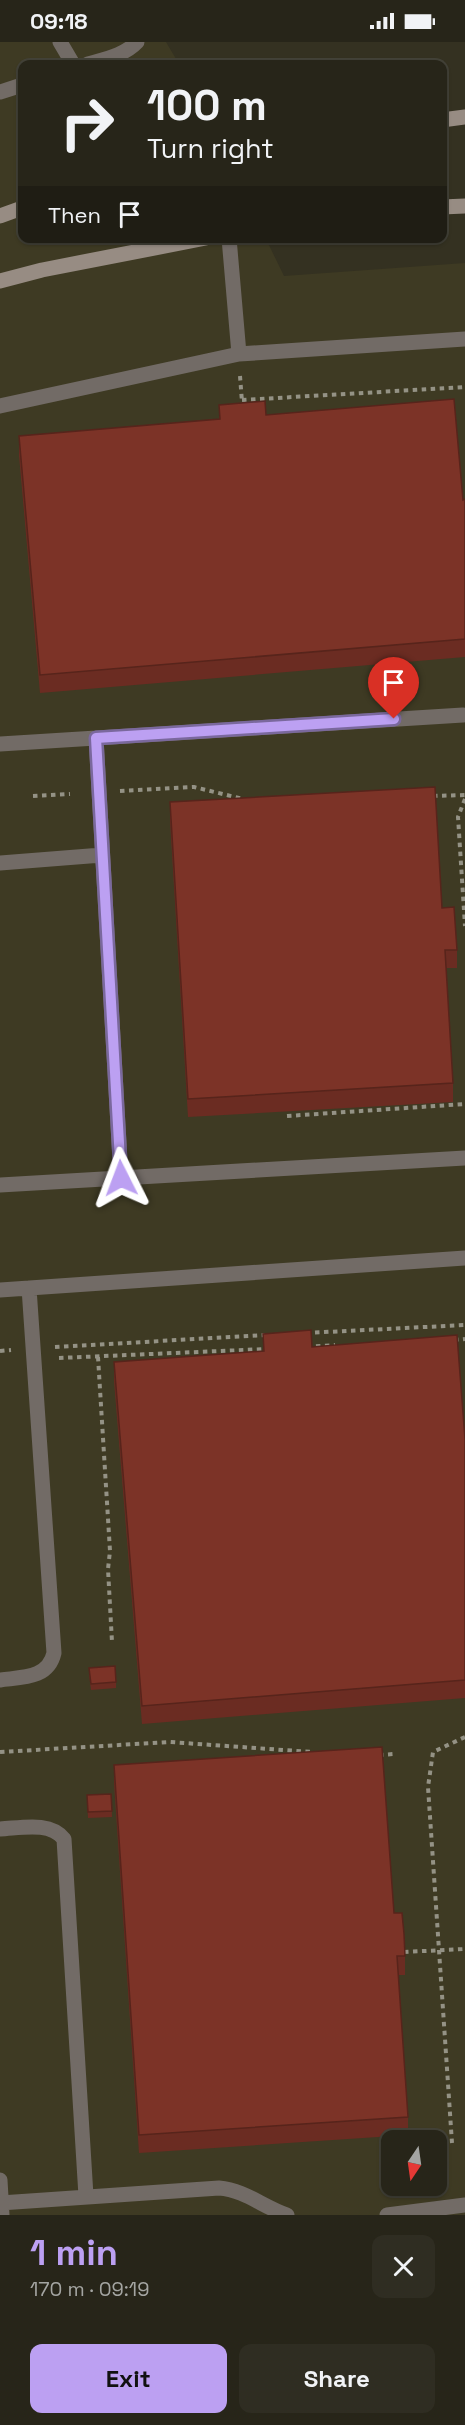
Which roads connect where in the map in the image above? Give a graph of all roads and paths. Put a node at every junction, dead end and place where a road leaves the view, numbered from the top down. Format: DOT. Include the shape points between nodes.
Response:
graph roads {
  1 [pos="60,42"];
  2 [pos="137,42"];
  3 [pos="71,60"];
  4 [pos="117,60"];
  5 [pos="18,86"];
  6 [pos="0,92"];
  7 [pos="465,117"];
  8 [pos="447,119"];
  9 [pos="465,206"];
  10 [pos="447,207"];
  11 [pos="18,209"];
  12 [pos="0,216"];
  13 [pos="181,243"];
  14 [pos="229,243"];
  15 [pos="0,281"];
  16 [pos="465,339"];
  17 [pos="239,354"];
  18 [pos="465,387"];
  19 [pos="242,400"];
  20 [pos="0,406"];
  21 [pos="242,408"];
  22 [pos="463,715"];
  23 [pos="96,738"];
  24 [pos="0,744"];
  25 [pos="119,791"];
  26 [pos="70,794"];
  27 [pos="465,795"];
  28 [pos="33,796"];
  29 [pos="431,797"];
  30 [pos="465,799"];
  31 [pos="249,801"];
  32 [pos="102,855"];
  33 [pos="0,863"];
  34 [pos="465,926"];
  35 [pos="465,1104"];
  36 [pos="287,1116"];
  37 [pos="465,1158"];
  38 [pos="121,1178"];
  39 [pos="0,1185"];
  40 [pos="465,1258"];
  41 [pos="29,1288"];
  42 [pos="0,1290"];
  43 [pos="465,1325"];
  44 [pos="300,1333"];
  45 [pos="277,1334"];
  46 [pos="465,1339"];
  47 [pos="453,1340"];
  48 [pos="347,1345"];
  49 [pos="57,1347"];
  50 [pos="299,1347"];
  51 [pos="276,1348"];
  52 [pos="98,1357"];
  53 [pos="59,1358"];
  54 [pos="112,1642"];
  55 [pos="0,1680"];
  56 [pos="465,1737"];
  57 [pos="0,1752"];
  58 [pos="316,1752"];
  59 [pos="394,1754"];
  60 [pos="373,1755"];
  61 [pos="0,1829"];
  62 [pos="465,1949"];
  63 [pos="439,1950"];
  64 [pos="404,1952"];
  65 [pos="452,2144"];
  66 [pos="0,2180"];
  67 [pos="86,2196"];
  68 [pos="465,2205"];
  69 [pos="1,2207"];
  70 [pos="287,2215"];
  71 [pos="387,2215"];
  1 -- 3 [label="lane"];
  2 -- 4 [label="lane"];
  5 -- 6 [label="lane"];
  7 -- 8 [label="street"];
  9 -- 10 [label="street"];
  11 -- 12 [label="street"];
  13 -- 15 [label="street"];
  14 -- 17 [label="lane"];
  16 -- 17 [label="lane"];
  17 -- 19 [label="path"];
  17 -- 20 [label="lane"];
  18 -- 19 [label="path"];
  19 -- 21 [label="path"];
  22 -- 23 [label="lane"];
  23 -- 24 [label="lane"];
  23 -- 32 [label="lane"];
  25 -- 31 [label="path" via="194,787"];
  26 -- 28 [label="path"];
  27 -- 29 [label="path"];
  30 -- 34 [label="path" via="458,817"];
  32 -- 33 [label="lane"];
  32 -- 38 [label="lane"];
  35 -- 36 [label="path"];
  37 -- 38 [label="lane"];
  38 -- 39 [label="lane"];
  40 -- 41 [label="lane"];
  41 -- 42 [label="lane"];
  41 -- 55 [label="lane" via="54,1653 52,1664 44,1672"];
  43 -- 44 [label="path"];
  45 -- 49 [label="path"];
  46 -- 47 [label="path"];
  48 -- 50 [label="path"];
  51 -- 52 [label="path"];
  52 -- 53 [label="path"];
  52 -- 54 [label="path"];
  56 -- 63 [label="path" via="433,1752 428,1787"];
  57 -- 58 [label="path" via="170,1742"];
  59 -- 60 [label="path"];
  61 -- 67 [label="lane" via="45,1827 54,1829 64,1839"];
  62 -- 63 [label="path"];
  63 -- 64 [label="path"];
  63 -- 65 [label="path"];
  66 -- 69 [label="lane"];
  67 -- 69 [label="lane"];
  67 -- 70 [label="lane" via="231,2189"];
  68 -- 71 [label="lane"];
}
